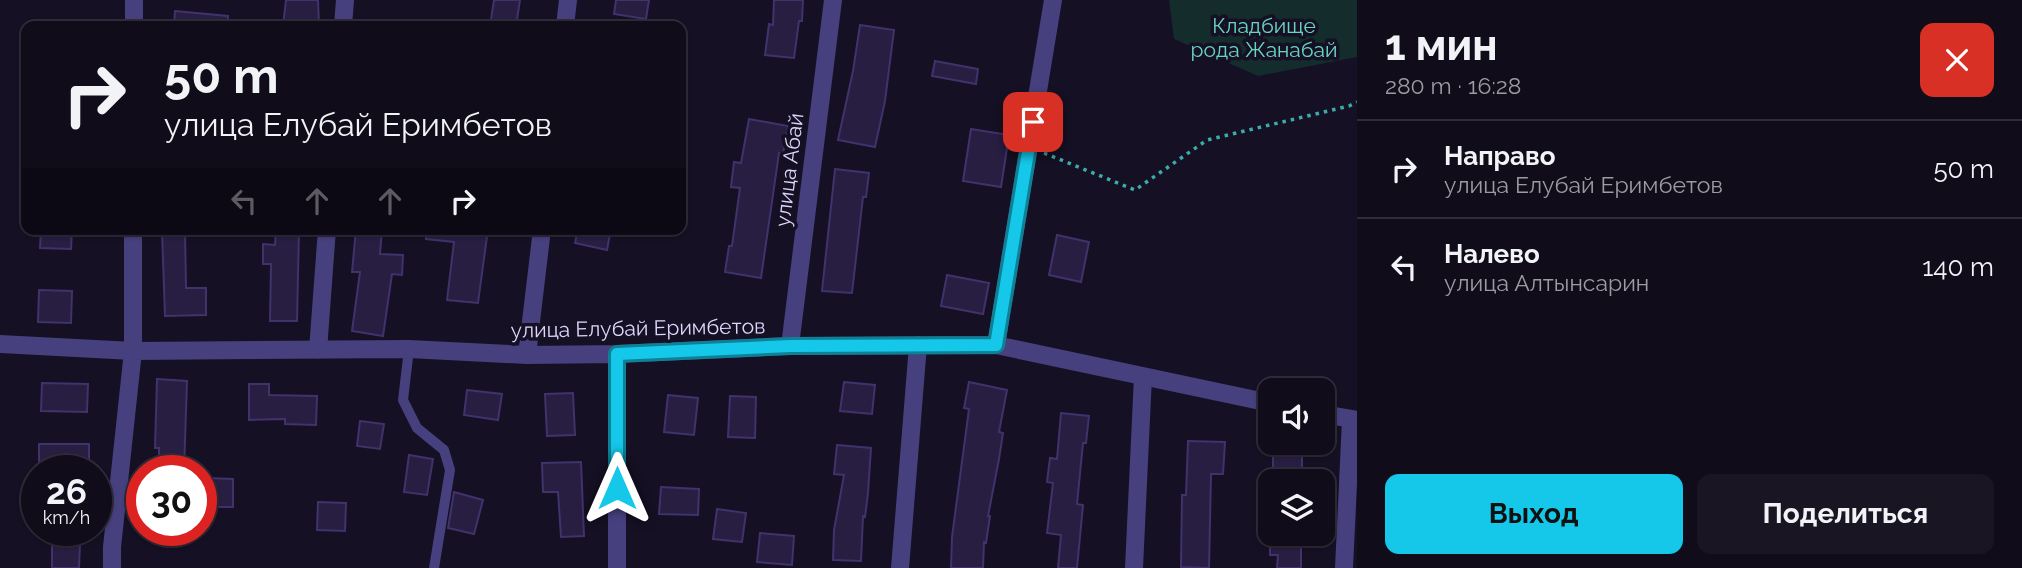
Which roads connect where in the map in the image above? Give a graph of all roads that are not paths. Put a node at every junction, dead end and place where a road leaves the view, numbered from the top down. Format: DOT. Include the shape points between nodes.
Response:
graph roads {
  1 [pos="134,0"];
  2 [pos="345,0"];
  3 [pos="568,0"];
  4 [pos="832,0"];
  5 [pos="1053,0"];
  6 [pos="134,21"];
  7 [pos="343,21"];
  8 [pos="566,21"];
  9 [pos="133,235"];
  10 [pos="327,235"];
  11 [pos="540,235"];
  12 [pos="0,344"];
  13 [pos="918,345"];
  14 [pos="996,345"];
  15 [pos="790,346"];
  16 [pos="409,349"];
  17 [pos="318,350"];
  18 [pos="133,351"];
  19 [pos="617,354"];
  20 [pos="527,355"];
  21 [pos="1143,376"];
  22 [pos="1258,400"];
  23 [pos="1335,416"];
  24 [pos="1354,420"];
  25 [pos="112,568"];
  26 [pos="434,568"];
  27 [pos="617,568"];
  28 [pos="900,568"];
  29 [pos="1135,568"];
  30 [pos="1344,568"];
  1 -- 6 [label="street"];
  2 -- 7 [label="street"];
  3 -- 8 [label="street"];
  4 -- 15 [label="street, улица Абай"];
  5 -- 14 [label="street"];
  9 -- 18 [label="street"];
  10 -- 17 [label="street"];
  11 -- 20 [label="street"];
  12 -- 18 [label="street, улица Елубай Еримбетов"];
  13 -- 14 [label="street, улица Елубай Еримбетов"];
  13 -- 15 [label="street, улица Елубай Еримбетов"];
  13 -- 28 [label="street"];
  14 -- 21 [label="street, улица Елубай Еримбетов"];
  15 -- 19 [label="street, улица Елубай Еримбетов"];
  16 -- 17 [label="street, улица Елубай Еримбетов"];
  16 -- 20 [label="street, улица Елубай Еримбетов"];
  16 -- 26 [label="lane" via="403,400 417,428 444,450 450,470"];
  17 -- 18 [label="street, улица Елубай Еримбетов"];
  18 -- 25 [label="street"];
  19 -- 20 [label="street, улица Елубай Еримбетов"];
  19 -- 27 [label="street"];
  21 -- 22 [label="street, улица Елубай Еримбетов"];
  21 -- 29 [label="street"];
  23 -- 24 [label="street"];
  24 -- 30 [label="street"];
}
